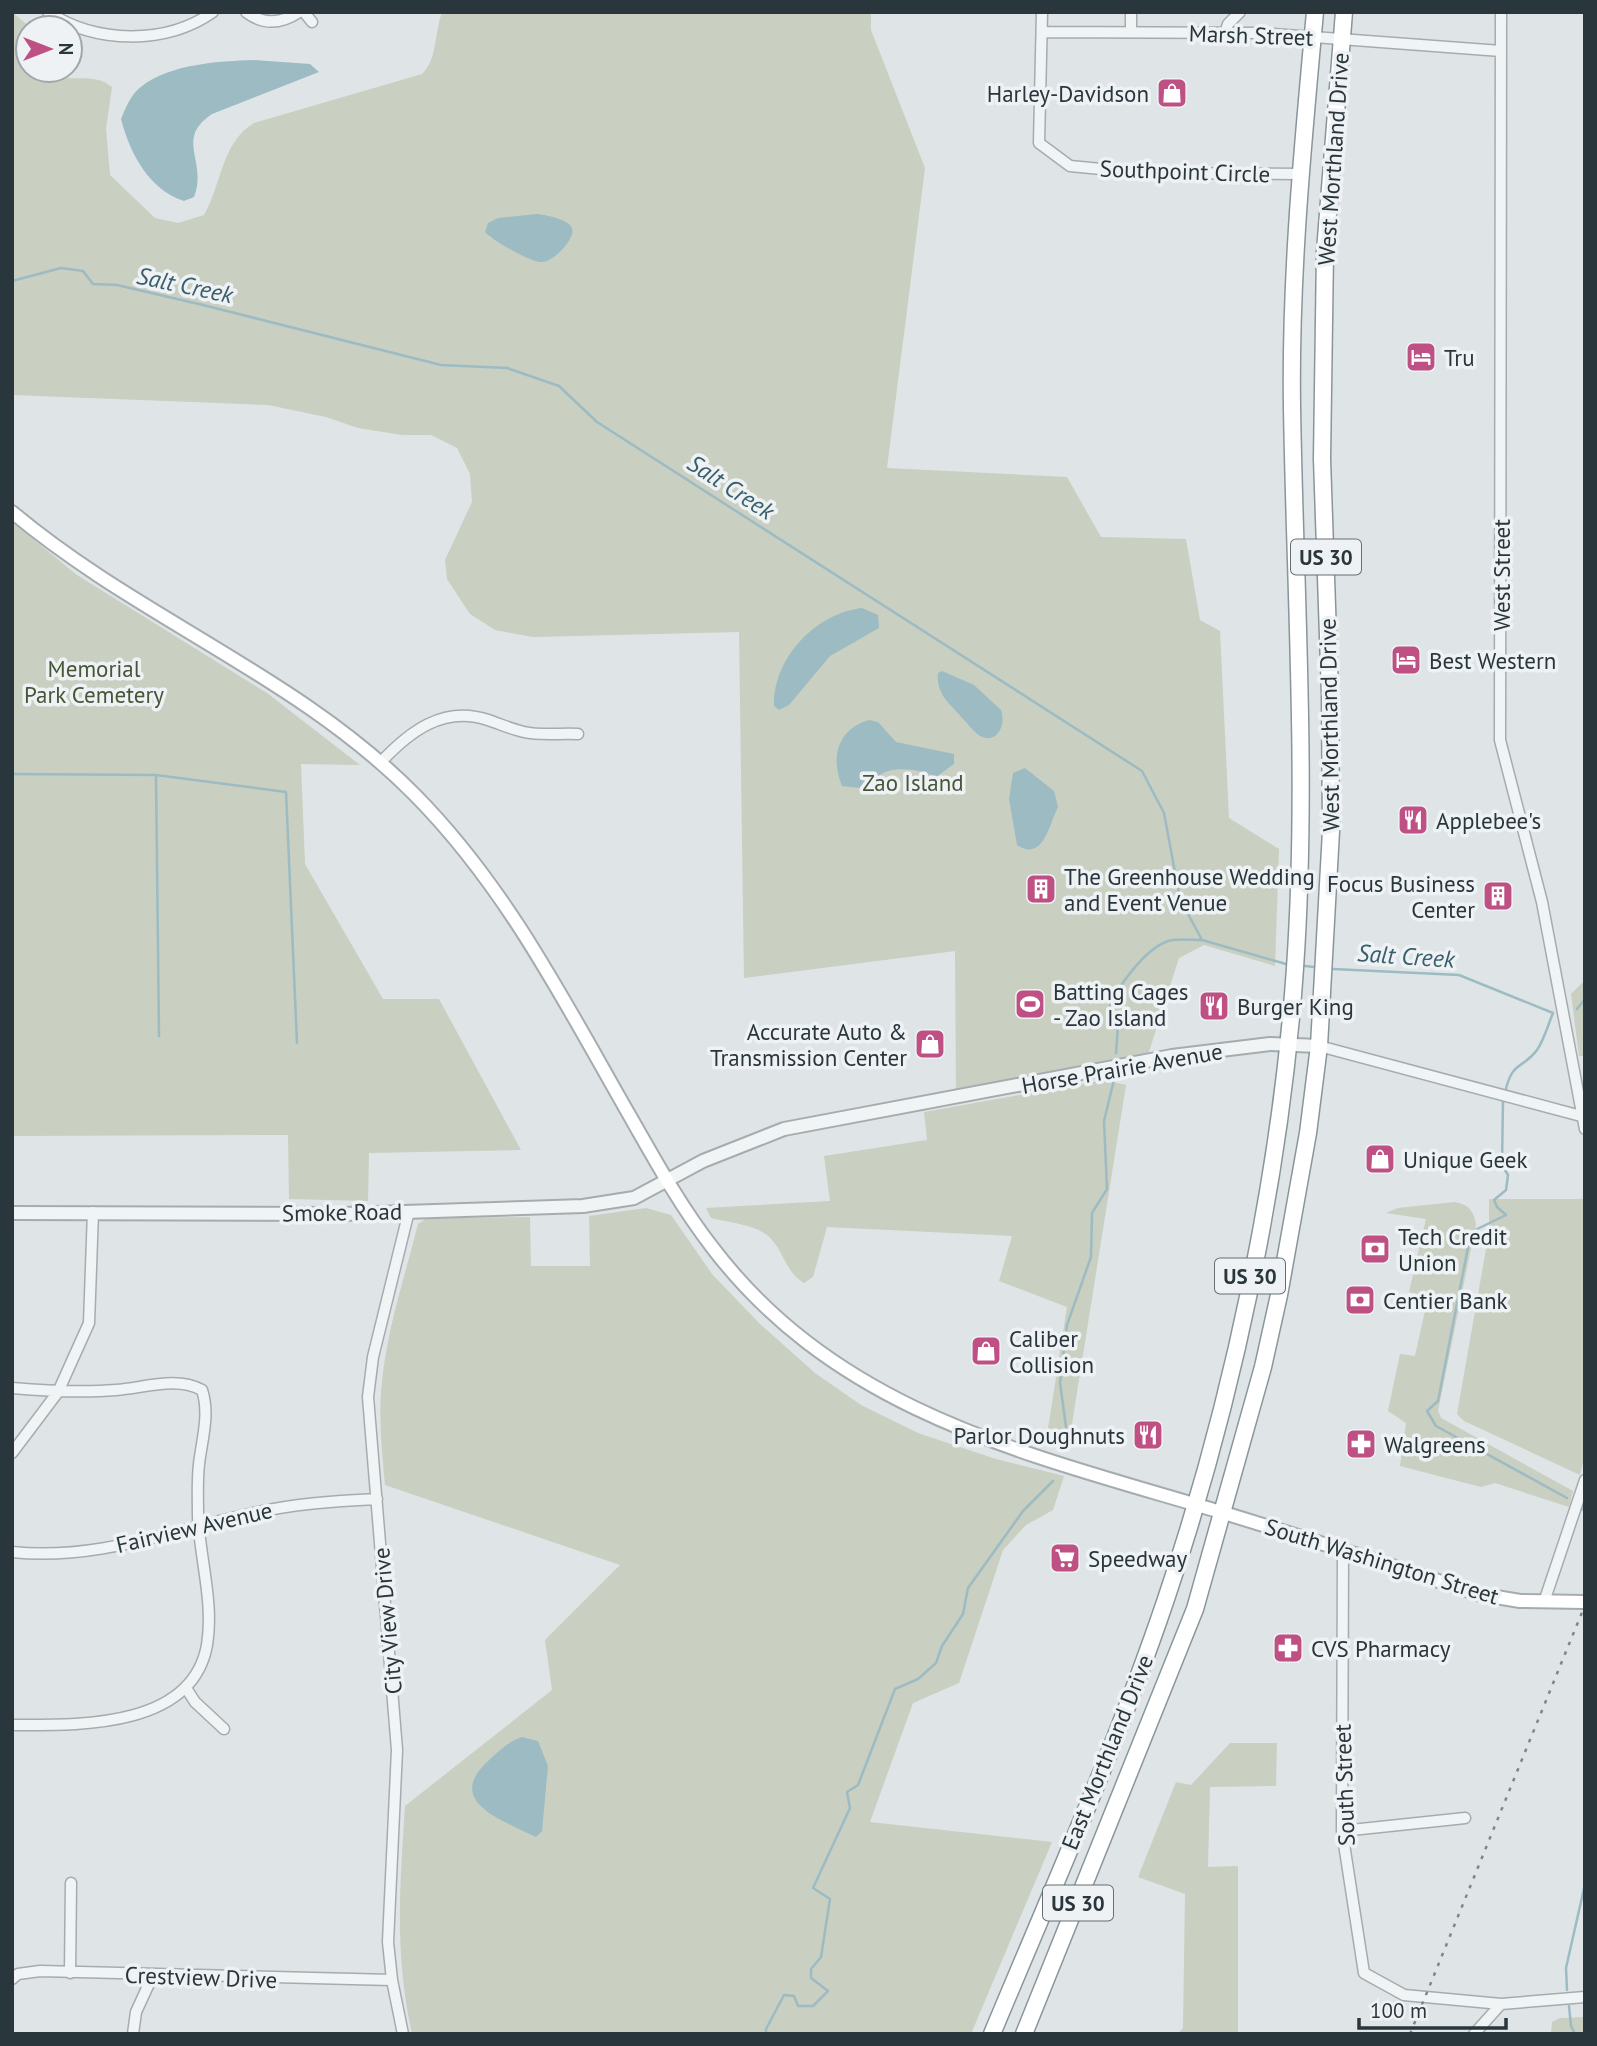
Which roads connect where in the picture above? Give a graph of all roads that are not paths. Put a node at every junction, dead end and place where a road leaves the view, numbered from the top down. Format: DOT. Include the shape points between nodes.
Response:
graph roads {
  1 [pos="48,12"];
  2 [pos="213,12"];
  3 [pos="246,12"];
  4 [pos="301,12"];
  5 [pos="1042,12"];
  6 [pos="1131,12"];
  7 [pos="1240,12"];
  8 [pos="1315,12"];
  9 [pos="1344,12"];
  10 [pos="1501,12"];
  11 [pos="312,22"];
  12 [pos="1042,32"];
  13 [pos="1131,32"];
  14 [pos="1225,33"];
  15 [pos="1313,37"];
  16 [pos="1341,39"];
  17 [pos="1501,51"];
  18 [pos="1301,174"];
  19 [pos="12,512"];
  20 [pos="578,734"];
  21 [pos="380,763"];
  22 [pos="1287,1044"];
  23 [pos="1319,1046"];
  24 [pos="1581,1116"];
  25 [pos="1585,1129"];
  26 [pos="667,1182"];
  27 [pos="409,1211"];
  28 [pos="93,1212"];
  29 [pos="12,1213"];
  30 [pos="12,1388"];
  31 [pos="58,1392"];
  32 [pos="12,1453"];
  33 [pos="1585,1480"];
  34 [pos="377,1499"];
  35 [pos="1194,1504"];
  36 [pos="1223,1513"];
  37 [pos="199,1527"];
  38 [pos="1343,1550"];
  39 [pos="12,1552"];
  40 [pos="1544,1602"];
  41 [pos="1585,1602"];
  42 [pos="186,1688"];
  43 [pos="12,1725"];
  44 [pos="225,1729"];
  45 [pos="1465,1818"];
  46 [pos="1342,1831"];
  47 [pos="71,1883"];
  48 [pos="70,1973"];
  49 [pos="153,1975"];
  50 [pos="12,1979"];
  51 [pos="392,1980"];
  52 [pos="1585,1997"];
  53 [pos="1501,2004"];
  54 [pos="133,2034"];
  55 [pos="403,2034"];
  56 [pos="992,2034"];
  57 [pos="1024,2034"];
  58 [pos="1474,2034"];
  1 -- 2 [label="street" via="86,30 120,37 180,30"];
  3 -- 4 [label="street" via="254,19 275,22"];
  4 -- 11 [label="street"];
  5 -- 12 [label="street, Southpoint Circle"];
  6 -- 13 [label="street"];
  7 -- 14 [label="street"];
  8 -- 15 [label="highway, West Morthland Drive / US 30"];
  9 -- 16 [label="highway, West Morthland Drive / US 30"];
  10 -- 17 [label="street, West Street"];
  12 -- 13 [label="street, Marsh Street"];
  12 -- 18 [label="street, Southpoint Circle" via="1039,143 1070,166 1143,173"];
  13 -- 14 [label="street, Marsh Street"];
  14 -- 15 [label="street, Marsh Street"];
  15 -- 16 [label="street, Marsh Street"];
  15 -- 18 [label="highway, West Morthland Drive / US 30"];
  16 -- 17 [label="street, Marsh Street"];
  16 -- 23 [label="highway, West Morthland Drive / US 30" via="1325,265 1322,458 1331,831"];
  17 -- 24 [label="street, West Street" via="1500,740 1542,902"];
  18 -- 22 [label="highway, West Morthland Drive / US 30" via="1292,403 1303,780 1296,957"];
  19 -- 21 [label="main road, South Washington Street" via="83,566 293,696"];
  20 -- 21 [label="street" via="528,733 466,715 442,718 402,740"];
  21 -- 26 [label="main road, South Washington Street" via="474,858 496,889"];
  22 -- 23 [label="street, Horse Prairie Avenue"];
  22 -- 26 [label="street, Horse Prairie Avenue" via="1172,1056 784,1129 703,1161"];
  22 -- 35 [label="highway, West Morthland Drive / US 30" via="1255,1256"];
  23 -- 24 [label="street, Horse Prairie Avenue"];
  23 -- 36 [label="highway, West Morthland Drive / US 30" via="1279,1295"];
  24 -- 25 [label="street, West Street"];
  26 -- 27 [label="street, Smoke Road" via="634,1198 583,1206"];
  26 -- 35 [label="main road, South Washington Street" via="750,1293 834,1364 955,1427"];
  27 -- 28 [label="street, Smoke Road"];
  27 -- 34 [label="street, City View Drive" via="370,1376 368,1417"];
  28 -- 29 [label="street, Smoke Road"];
  28 -- 31 [label="street" via="89,1323"];
  30 -- 31 [label="street"];
  31 -- 32 [label="street"];
  31 -- 37 [label="street" via="174,1383 202,1390 207,1406 199,1466"];
  33 -- 40 [label="street"];
  34 -- 37 [label="street, Fairview Avenue" via="293,1505"];
  34 -- 51 [label="street, City View Drive" via="397,1750 389,1905"];
  35 -- 36 [label="main road, South Washington Street"];
  35 -- 56 [label="highway, East Morthland Drive / US 30" via="1168,1594 1116,1735"];
  36 -- 38 [label="main road, South Washington Street"];
  36 -- 57 [label="highway, East Morthland Drive / US 30" via="1165,1689"];
  37 -- 39 [label="street, Fairview Avenue" via="121,1546 58,1553"];
  37 -- 42 [label="street" via="208,1634 199,1668"];
  38 -- 40 [label="main road, South Washington Street" via="1478,1594"];
  38 -- 46 [label="street, South Street"];
  40 -- 41 [label="main road, South Washington Street"];
  42 -- 43 [label="street" via="147,1712 99,1721"];
  42 -- 44 [label="street"];
  45 -- 46 [label="street"];
  46 -- 53 [label="street, South Street" via="1364,1973 1404,1996"];
  47 -- 48 [label="street"];
  48 -- 49 [label="street, Crestview Drive"];
  48 -- 50 [label="street, Crestview Drive" via="40,1971"];
  49 -- 51 [label="street, Crestview Drive"];
  49 -- 54 [label="street" via="135,2012"];
  51 -- 55 [label="street, City View Drive"];
  52 -- 53 [label="street"];
  53 -- 58 [label="street"];
}
